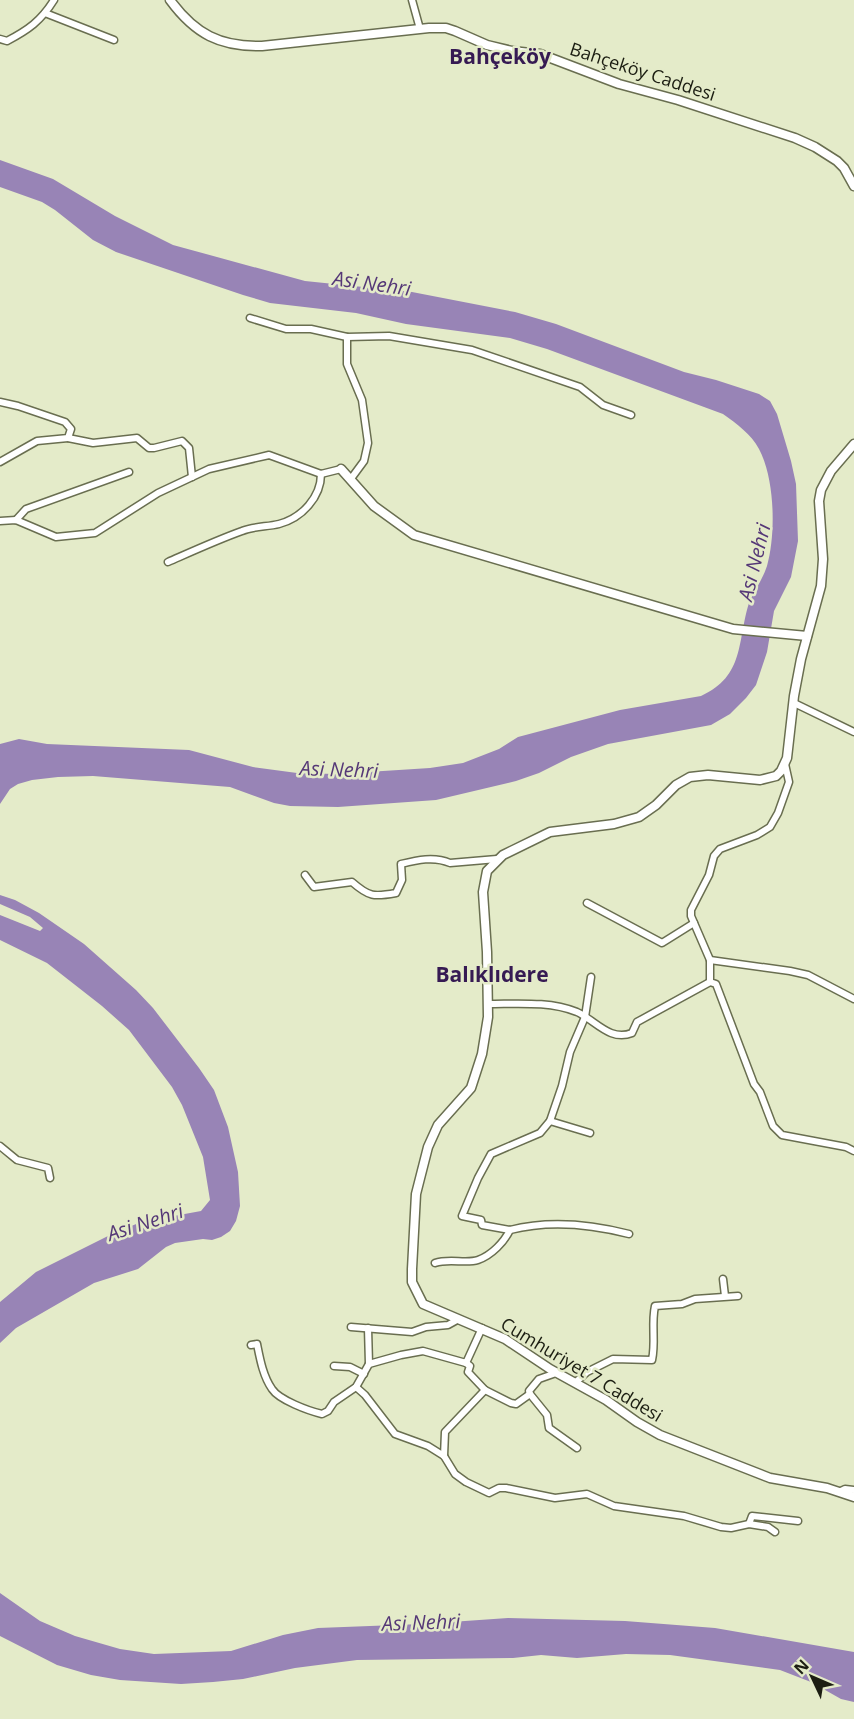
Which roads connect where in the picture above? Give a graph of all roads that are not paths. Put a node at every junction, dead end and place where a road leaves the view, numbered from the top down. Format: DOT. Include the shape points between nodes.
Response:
graph roads {
  1 [pos="54,0"];
  2 [pos="170,0"];
  3 [pos="412,0"];
  4 [pos="45,13"];
  5 [pos="420,28"];
  6 [pos="0,39"];
  7 [pos="114,40"];
  8 [pos="854,186"];
  9 [pos="250,318"];
  10 [pos="347,337"];
  11 [pos="0,402"];
  12 [pos="631,415"];
  13 [pos="68,438"];
  14 [pos="854,444"];
  15 [pos="0,462"];
  16 [pos="341,469"];
  17 [pos="129,472"];
  18 [pos="321,474"];
  19 [pos="192,477"];
  20 [pos="350,480"];
  21 [pos="16,520"];
  22 [pos="0,521"];
  23 [pos="168,562"];
  24 [pos="807,636"];
  25 [pos="794,703"];
  26 [pos="854,732"];
  27 [pos="785,764"];
  28 [pos="497,859"];
  29 [pos="306,875"];
  30 [pos="587,903"];
  31 [pos="694,923"];
  32 [pos="710,960"];
  33 [pos="591,977"];
  34 [pos="710,982"];
  35 [pos="854,999"];
  36 [pos="488,1004"];
  37 [pos="585,1017"];
  38 [pos="550,1121"];
  39 [pos="590,1133"];
  40 [pos="0,1146"];
  41 [pos="854,1151"];
  42 [pos="50,1178"];
  43 [pos="510,1230"];
  44 [pos="629,1234"];
  45 [pos="435,1263"];
  46 [pos="723,1279"];
  47 [pos="725,1296"];
  48 [pos="738,1296"];
  49 [pos="457,1320"];
  50 [pos="351,1327"];
  51 [pos="368,1328"];
  52 [pos="482,1328"];
  53 [pos="251,1344"];
  54 [pos="369,1364"];
  55 [pos="466,1364"];
  56 [pos="334,1366"];
  57 [pos="557,1373"];
  58 [pos="364,1374"];
  59 [pos="576,1383"];
  60 [pos="356,1387"];
  61 [pos="484,1390"];
  62 [pos="530,1394"];
  63 [pos="577,1448"];
  64 [pos="444,1456"];
  65 [pos="854,1490"];
  66 [pos="841,1491"];
  67 [pos="854,1497"];
  68 [pos="798,1521"];
  69 [pos="749,1524"];
  70 [pos="775,1532"];
  1 -- 4 [label="street"];
  2 -- 5 [label="main road, Bahçeköy Caddesi" via="187,20 214,39 243,47"];
  3 -- 5 [label="street"];
  4 -- 6 [label="street" via="28,30 6,41"];
  4 -- 7 [label="street"];
  5 -- 8 [label="main road, Bahçeköy Caddesi" via="446,28 496,47 540,54 619,84 795,138 837,161"];
  9 -- 10 [label="street" via="279,327"];
  10 -- 12 [label="street" via="389,336 472,350 580,387 603,405"];
  10 -- 20 [label="street" via="347,364 362,400 368,442 364,461"];
  11 -- 13 [label="street" via="65,422 71,429"];
  13 -- 15 [label="street" via="38,441"];
  13 -- 19 [label="street" via="93,443 137,438 149,448 182,441 189,448"];
  14 -- 24 [label="main road" via="821,490 821,586"];
  16 -- 18 [label="street"];
  16 -- 20 [label="main road"];
  17 -- 21 [label="street" via="26,509"];
  18 -- 19 [label="street" via="269,455 209,469"];
  18 -- 23 [label="street" via="321,484 311,503 287,522 250,528"];
  19 -- 21 [label="street" via="158,493 95,533 56,537"];
  20 -- 24 [label="main road" via="374,506 414,535 733,629"];
  21 -- 22 [label="street"];
  24 -- 25 [label="main road"];
  25 -- 26 [label="street"];
  25 -- 27 [label="main road"];
  27 -- 28 [label="main road" via="776,776 760,780 690,777 676,784 656,806 639,817 550,832"];
  27 -- 31 [label="street" via="789,782 770,827 720,849 714,856 691,910"];
  28 -- 29 [label="street" via="450,863 420,859 401,864 402,880 396,893 377,897 364,893 352,882 314,887"];
  28 -- 36 [label="main road, Cumhuriyet 7 Caddesi" via="483,883"];
  30 -- 31 [label="street" via="662,943"];
  31 -- 32 [label="street"];
  32 -- 34 [label="street"];
  32 -- 35 [label="street" via="790,970"];
  33 -- 37 [label="street"];
  34 -- 37 [label="street" via="637,1022 627,1035 607,1032"];
  34 -- 41 [label="street" via="716,984 721,994 773,1126 782,1135"];
  36 -- 37 [label="street" via="543,1004"];
  36 -- 49 [label="main road, Cumhuriyet 7 Caddesi" via="487,1028 476,1075 471,1088 433,1135 414,1212 412,1282 416,1293 423,1304"];
  37 -- 38 [label="street" via="570,1052"];
  38 -- 39 [label="street"];
  38 -- 43 [label="street" via="540,1133 491,1154 462,1216 481,1220 482,1225"];
  40 -- 42 [label="street" via="17,1160 48,1168"];
  43 -- 44 [label="street" via="551,1224"];
  43 -- 45 [label="street" via="503,1242 478,1260"];
  46 -- 47 [label="street"];
  47 -- 48 [label="street"];
  47 -- 59 [label="street" via="655,1306 652,1360 613,1359 587,1372"];
  49 -- 51 [label="street" via="412,1332"];
  49 -- 52 [label="main road, Cumhuriyet 7 Caddesi"];
  50 -- 51 [label="street"];
  51 -- 54 [label="street"];
  52 -- 55 [label="street"];
  52 -- 57 [label="main road, Cumhuriyet 7 Caddesi"];
  53 -- 60 [label="street" via="257,1344 273,1391 310,1411 328,1411"];
  54 -- 55 [label="street" via="423,1351"];
  54 -- 58 [label="street"];
  55 -- 61 [label="street"];
  56 -- 58 [label="street" via="350,1367"];
  57 -- 59 [label="main road, Cumhuriyet 7 Caddesi"];
  57 -- 62 [label="street" via="539,1379"];
  58 -- 60 [label="street"];
  59 -- 66 [label="main road, Cumhuriyet 7 Caddesi" via="672,1441 770,1478"];
  60 -- 64 [label="street" via="394,1434"];
  61 -- 62 [label="street" via="516,1404"];
  61 -- 64 [label="street" via="445,1432"];
  62 -- 63 [label="street" via="548,1415 549,1428"];
  64 -- 69 [label="street" via="455,1474 489,1493 506,1488 555,1498 587,1494 614,1506 684,1516 709,1525 731,1528"];
  65 -- 66 [label="street"];
  66 -- 67 [label="main road, Cumhuriyet 7 Caddesi"];
  68 -- 69 [label="street" via="752,1516"];
  69 -- 70 [label="street"];
}
